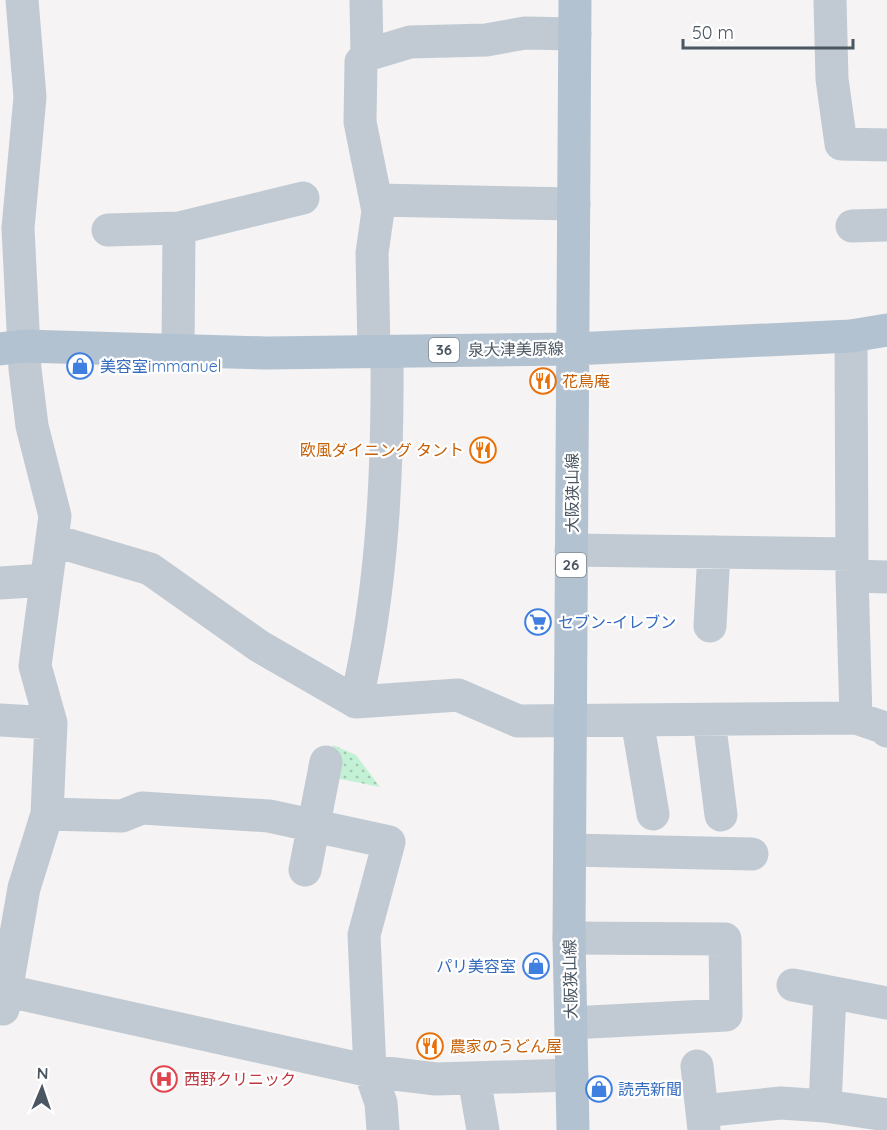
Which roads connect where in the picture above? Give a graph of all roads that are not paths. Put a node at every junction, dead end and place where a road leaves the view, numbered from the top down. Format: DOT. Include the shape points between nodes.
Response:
graph roads {
  1 [pos="22,0"];
  2 [pos="366,0"];
  3 [pos="575,0"];
  4 [pos="830,0"];
  5 [pos="575,34"];
  6 [pos="367,55"];
  7 [pos="887,146"];
  8 [pos="303,198"];
  9 [pos="377,200"];
  10 [pos="574,204"];
  11 [pos="887,225"];
  12 [pos="852,226"];
  13 [pos="179,228"];
  14 [pos="9,229"];
  15 [pos="108,230"];
  16 [pos="887,330"];
  17 [pos="851,336"];
  18 [pos="12,348"];
  19 [pos="573,349"];
  20 [pos="178,351"];
  21 [pos="380,351"];
  22 [pos="52,540"];
  23 [pos="571,549"];
  24 [pos="714,552"];
  25 [pos="852,565"];
  26 [pos="887,577"];
  27 [pos="46,580"];
  28 [pos="0,583"];
  29 [pos="710,626"];
  30 [pos="356,702"];
  31 [pos="0,720"];
  32 [pos="637,720"];
  33 [pos="709,720"];
  34 [pos="570,722"];
  35 [pos="51,723"];
  36 [pos="879,726"];
  37 [pos="326,762"];
  38 [pos="47,814"];
  39 [pos="653,814"];
  40 [pos="721,815"];
  41 [pos="314,826"];
  42 [pos="570,850"];
  43 [pos="752,854"];
  44 [pos="304,870"];
  45 [pos="570,938"];
  46 [pos="793,985"];
  47 [pos="830,992"];
  48 [pos="887,1004"];
  49 [pos="3,1010"];
  50 [pos="571,1023"];
  51 [pos="697,1066"];
  52 [pos="370,1071"];
  53 [pos="572,1075"];
  54 [pos="474,1077"];
  55 [pos="825,1106"];
  56 [pos="703,1120"];
  57 [pos="878,1120"];
  58 [pos="383,1130"];
  59 [pos="483,1130"];
  60 [pos="573,1130"];
  1 -- 14 [label="street" via="30,97"];
  2 -- 6 [label="street"];
  3 -- 5 [label="main road, 大阪狭山線 / 26"];
  4 -- 7 [label="street" via="832,79 841,144"];
  5 -- 6 [label="street" via="525,33 486,40 410,42"];
  5 -- 10 [label="main road, 大阪狭山線 / 26"];
  6 -- 9 [label="street" via="361,62 360,122"];
  8 -- 13 [label="street"];
  9 -- 10 [label="street"];
  9 -- 21 [label="street" via="372,253"];
  10 -- 19 [label="main road, 大阪狭山線 / 26"];
  11 -- 12 [label="street"];
  13 -- 15 [label="street"];
  13 -- 20 [label="street"];
  14 -- 18 [label="street"];
  16 -- 17 [label="main road, 泉大津美原線 / 36"];
  17 -- 19 [label="main road, 泉大津美原線 / 36"];
  17 -- 25 [label="street"];
  18 -- 20 [label="main road, 泉大津美原線 / 36"];
  18 -- 22 [label="street" via="55,516"];
  19 -- 21 [label="main road, 泉大津美原線 / 36"];
  19 -- 23 [label="main road, 大阪狭山線 / 26"];
  20 -- 21 [label="main road, 泉大津美原線 / 36"];
  21 -- 30 [label="street" via="388,460 369,645"];
  22 -- 27 [label="street"];
  22 -- 30 [label="street" via="150,569 259,646"];
  23 -- 24 [label="street"];
  23 -- 34 [label="main road, 大阪狭山線 / 26"];
  24 -- 25 [label="street"];
  24 -- 29 [label="street"];
  25 -- 26 [label="street"];
  25 -- 36 [label="street"];
  27 -- 28 [label="street"];
  27 -- 35 [label="street" via="35,666"];
  30 -- 34 [label="street" via="458,695 518,721"];
  31 -- 35 [label="street"];
  32 -- 33 [label="street"];
  32 -- 34 [label="street"];
  32 -- 39 [label="street"];
  33 -- 36 [label="street"];
  33 -- 40 [label="street"];
  34 -- 42 [label="main road, 大阪狭山線 / 26"];
  35 -- 38 [label="street"];
  37 -- 41 [label="street"];
  38 -- 41 [label="street" via="122,816 142,808 269,816"];
  38 -- 49 [label="street" via="24,888"];
  41 -- 44 [label="street"];
  41 -- 52 [label="street" via="388,842 363,935"];
  42 -- 43 [label="street"];
  42 -- 45 [label="main road, 大阪狭山線 / 26"];
  45 -- 50 [label="main road, 大阪狭山線 / 26"];
  45 -- 50 [label="street" via="725,939 726,1015"];
  46 -- 47 [label="street"];
  47 -- 48 [label="street"];
  47 -- 55 [label="street"];
  49 -- 52 [label="street"];
  50 -- 53 [label="main road, 大阪狭山線 / 26"];
  51 -- 56 [label="street"];
  52 -- 54 [label="street" via="436,1079"];
  52 -- 58 [label="street" via="381,1103"];
  53 -- 54 [label="street"];
  53 -- 60 [label="main road, 大阪狭山線 / 26"];
  54 -- 59 [label="street"];
  55 -- 56 [label="street" via="781,1102"];
  55 -- 57 [label="street"];
}
